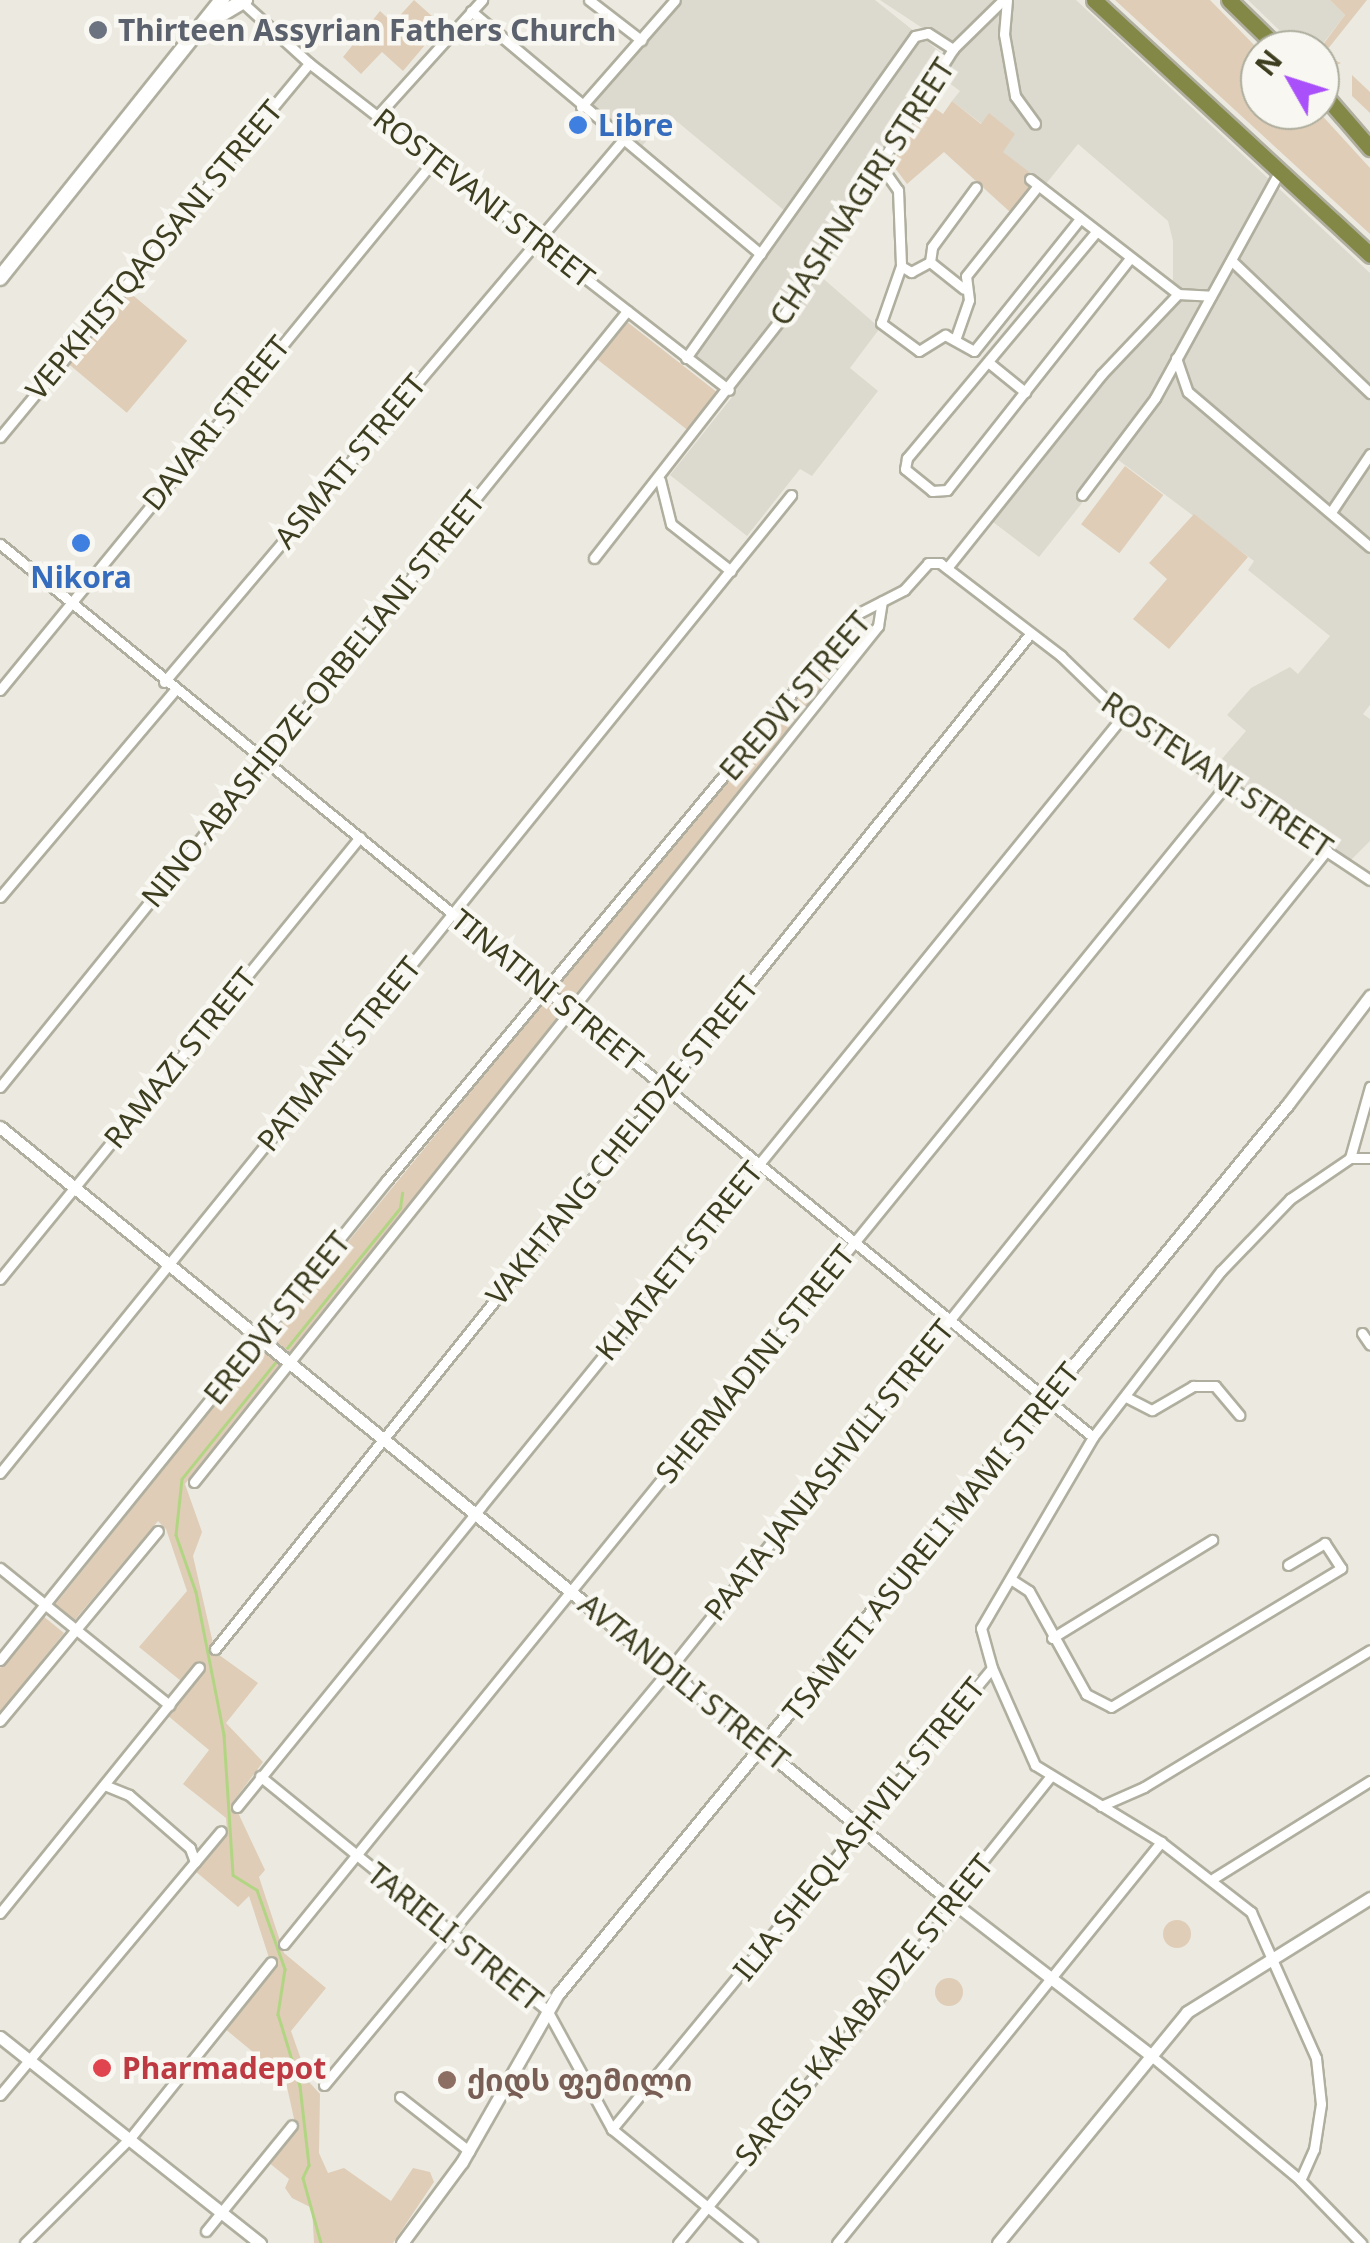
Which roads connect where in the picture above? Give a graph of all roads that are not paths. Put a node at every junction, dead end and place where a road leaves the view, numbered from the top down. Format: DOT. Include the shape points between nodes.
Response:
graph roads {
  1 [pos="482,0"];
  2 [pos="589,0"];
  3 [pos="676,0"];
  4 [pos="1005,0"];
  5 [pos="1094,0"];
  6 [pos="1229,0"];
  7 [pos="244,1"];
  8 [pos="220,2"];
  9 [pos="471,12"];
  10 [pos="205,23"];
  11 [pos="1260,30"];
  12 [pos="641,40"];
  13 [pos="953,49"];
  14 [pos="308,63"];
  15 [pos="581,107"];
  16 [pos="1340,113"];
  17 [pos="379,114"];
  18 [pos="1035,124"];
  19 [pos="622,141"];
  20 [pos="1370,148"];
  21 [pos="435,159"];
  22 [pos="880,166"];
  23 [pos="1279,172"];
  24 [pos="976,187"];
  25 [pos="1078,221"];
  26 [pos="1096,232"];
  27 [pos="534,239"];
  28 [pos="761,254"];
  29 [pos="1370,255"];
  30 [pos="1130,258"];
  31 [pos="930,262"];
  32 [pos="1233,262"];
  33 [pos="900,266"];
  34 [pos="0,278"];
  35 [pos="964,289"];
  36 [pos="1178,294"];
  37 [pos="1211,296"];
  38 [pos="626,311"];
  39 [pos="954,340"];
  40 [pos="974,351"];
  41 [pos="686,358"];
  42 [pos="1176,358"];
  43 [pos="984,366"];
  44 [pos="729,390"];
  45 [pos="1025,392"];
  46 [pos="1370,393"];
  47 [pos="0,437"];
  48 [pos="1370,454"];
  49 [pos="660,480"];
  50 [pos="791,495"];
  51 [pos="1082,495"];
  52 [pos="1331,512"];
  53 [pos="0,544"];
  54 [pos="1370,547"];
  55 [pos="594,558"];
  56 [pos="947,568"];
  57 [pos="731,571"];
  58 [pos="882,601"];
  59 [pos="72,602"];
  60 [pos="1030,634"];
  61 [pos="164,682"];
  62 [pos="0,690"];
  63 [pos="174,690"];
  64 [pos="1124,716"];
  65 [pos="260,760"];
  66 [pos="1226,784"];
  67 [pos="360,837"];
  68 [pos="1327,850"];
  69 [pos="1370,880"];
  70 [pos="0,897"];
  71 [pos="452,912"];
  72 [pos="547,989"];
  73 [pos="1370,996"];
  74 [pos="574,1011"];
  75 [pos="666,1086"];
  76 [pos="1370,1086"];
  77 [pos="0,1087"];
  78 [pos="0,1127"];
  79 [pos="1350,1158"];
  80 [pos="1370,1158"];
  81 [pos="759,1162"];
  82 [pos="77,1185"];
  83 [pos="855,1240"];
  84 [pos="170,1263"];
  85 [pos="0,1280"];
  86 [pos="950,1318"];
  87 [pos="1362,1333"];
  88 [pos="263,1338"];
  89 [pos="1370,1345"];
  90 [pos="290,1361"];
  91 [pos="1126,1397"];
  92 [pos="1048,1398"];
  93 [pos="1239,1416"];
  94 [pos="383,1437"];
  95 [pos="1093,1438"];
  96 [pos="0,1473"];
  97 [pos="194,1482"];
  98 [pos="475,1512"];
  99 [pos="158,1532"];
  100 [pos="1212,1540"];
  101 [pos="1288,1565"];
  102 [pos="0,1568"];
  103 [pos="1012,1580"];
  104 [pos="572,1590"];
  105 [pos="46,1604"];
  106 [pos="75,1628"];
  107 [pos="1052,1638"];
  108 [pos="215,1649"];
  109 [pos="1370,1650"];
  110 [pos="0,1660"];
  111 [pos="199,1668"];
  112 [pos="992,1668"];
  113 [pos="669,1669"];
  114 [pos="169,1705"];
  115 [pos="0,1722"];
  116 [pos="765,1747"];
  117 [pos="260,1776"];
  118 [pos="1050,1777"];
  119 [pos="1370,1781"];
  120 [pos="104,1785"];
  121 [pos="1101,1806"];
  122 [pos="236,1807"];
  123 [pos="860,1828"];
  124 [pos="221,1831"];
  125 [pos="1161,1842"];
  126 [pos="355,1856"];
  127 [pos="195,1862"];
  128 [pos="1214,1878"];
  129 [pos="1370,1898"];
  130 [pos="955,1904"];
  131 [pos="0,1912"];
  132 [pos="453,1932"];
  133 [pos="284,1944"];
  134 [pos="1270,1956"];
  135 [pos="270,1962"];
  136 [pos="1051,1974"];
  137 [pos="547,2010"];
  138 [pos="0,2037"];
  139 [pos="1148,2054"];
  140 [pos="34,2062"];
  141 [pos="324,2085"];
  142 [pos="0,2095"];
  143 [pos="400,2097"];
  144 [pos="292,2125"];
  145 [pos="612,2129"];
  146 [pos="131,2138"];
  147 [pos="469,2151"];
  148 [pos="1300,2180"];
  149 [pos="706,2207"];
  150 [pos="222,2212"];
  151 [pos="206,2231"];
  152 [pos="25,2243"];
  153 [pos="260,2243"];
  154 [pos="402,2243"];
  155 [pos="678,2243"];
  156 [pos="752,2243"];
  157 [pos="837,2243"];
  158 [pos="998,2243"];
  159 [pos="1362,2243"];
  1 -- 9 [label="street"];
  2 -- 12 [label="street"];
  3 -- 12 [label="street"];
  4 -- 13 [label="street, CHASHNAGIRI STREET"];
  4 -- 18 [label="street" via="1015,96"];
  5 -- 23 [label="highway"];
  6 -- 11 [label="highway"];
  7 -- 10 [label="main road"];
  7 -- 14 [label="street, ROSTEVANI STREET"];
  8 -- 10 [label="main road"];
  9 -- 15 [label="street"];
  9 -- 17 [label="street"];
  10 -- 34 [label="main road"];
  12 -- 15 [label="street"];
  13 -- 22 [label="street, CHASHNAGIRI STREET"];
  13 -- 28 [label="street" via="928,33 916,36"];
  14 -- 17 [label="street, ROSTEVANI STREET"];
  14 -- 47 [label="street, VEPKHISTQAOSANI STREET"];
  15 -- 19 [label="street"];
  16 -- 20 [label="highway"];
  17 -- 21 [label="street, ROSTEVANI STREET"];
  19 -- 27 [label="street, ASMATI STREET"];
  19 -- 28 [label="street"];
  21 -- 27 [label="street, ROSTEVANI STREET"];
  21 -- 59 [label="street, DAVARI STREET"];
  22 -- 33 [label="street" via="898,190"];
  22 -- 44 [label="street, CHASHNAGIRI STREET"];
  23 -- 29 [label="highway"];
  23 -- 32 [label="street"];
  24 -- 31 [label="street" via="932,247"];
  25 -- 26 [label="street"];
  25 -- 35 [label="street" via="1034,183 966,276"];
  25 -- 40 [label="street"];
  26 -- 30 [label="street"];
  26 -- 43 [label="street"];
  27 -- 38 [label="street, ROSTEVANI STREET"];
  27 -- 61 [label="street, ASMATI STREET"];
  28 -- 41 [label="street"];
  30 -- 36 [label="street"];
  30 -- 45 [label="street"];
  31 -- 33 [label="street" via="911,272"];
  31 -- 35 [label="street"];
  32 -- 37 [label="street"];
  32 -- 46 [label="street"];
  33 -- 39 [label="street" via="881,323 919,351 945,335"];
  35 -- 39 [label="street" via="970,300"];
  36 -- 37 [label="street"];
  36 -- 56 [label="street" via="1102,375"];
  37 -- 42 [label="street"];
  38 -- 41 [label="street, ROSTEVANI STREET"];
  38 -- 65 [label="street, NINO ABASHIDZE-ORBELIANI STREET"];
  39 -- 40 [label="street"];
  40 -- 43 [label="street"];
  41 -- 44 [label="street, ROSTEVANI STREET"];
  42 -- 51 [label="street" via="1155,398"];
  42 -- 52 [label="street" via="1188,392"];
  43 -- 45 [label="street"];
  43 -- 45 [label="street" via="904,464 932,491 947,490"];
  44 -- 49 [label="street, CHASHNAGIRI STREET"];
  48 -- 52 [label="street"];
  49 -- 55 [label="street, CHASHNAGIRI STREET"];
  49 -- 57 [label="street" via="671,524"];
  50 -- 57 [label="street, PATMANI STREET"];
  52 -- 54 [label="street"];
  53 -- 59 [label="street, TINATINI STREET"];
  56 -- 58 [label="street" via="928,563 904,590"];
  56 -- 60 [label="street, ROSTEVANI STREET"];
  57 -- 71 [label="street, PATMANI STREET"];
  58 -- 72 [label="street, EREDVI STREET" via="860,614"];
  58 -- 74 [label="street, EREDVI STREET" via="878,626"];
  59 -- 61 [label="street, TINATINI STREET"];
  59 -- 62 [label="street, DAVARI STREET"];
  60 -- 64 [label="street, ROSTEVANI STREET"];
  60 -- 75 [label="street, VAKHTANG CHELIDZE STREET"];
  61 -- 63 [label="street, TINATINI STREET"];
  63 -- 65 [label="street, TINATINI STREET"];
  63 -- 70 [label="street"];
  64 -- 66 [label="street, ROSTEVANI STREET"];
  64 -- 81 [label="street, KHATAETI STREET"];
  65 -- 67 [label="street, TINATINI STREET"];
  65 -- 77 [label="street, NINO ABASHIDZE-ORBELIANI STREET"];
  66 -- 68 [label="street, ROSTEVANI STREET"];
  66 -- 83 [label="street, SHERMADINI STREET"];
  67 -- 71 [label="street, TINATINI STREET"];
  67 -- 82 [label="street, RAMAZI STREET"];
  68 -- 69 [label="street, ROSTEVANI STREET"];
  68 -- 86 [label="street, PAATA JANIASHVILI STREET"];
  71 -- 72 [label="street, TINATINI STREET"];
  71 -- 84 [label="street, PATMANI STREET"];
  72 -- 74 [label="street, TINATINI STREET"];
  72 -- 88 [label="street, EREDVI STREET"];
  73 -- 92 [label="street, TSAMETI ASURELI MAMI STREET"];
  74 -- 75 [label="street, TINATINI STREET"];
  74 -- 90 [label="street, EREDVI STREET"];
  75 -- 81 [label="street, TINATINI STREET"];
  75 -- 94 [label="street, VAKHTANG CHELIDZE STREET"];
  76 -- 79 [label="street"];
  78 -- 82 [label="street, AVTANDILI STREET"];
  79 -- 80 [label="street"];
  79 -- 91 [label="street, ILIA SHEQLASHVILI STREET" via="1290,1200 1247,1243"];
  81 -- 83 [label="street, TINATINI STREET"];
  81 -- 98 [label="street, KHATAETI STREET"];
  82 -- 84 [label="street, AVTANDILI STREET"];
  82 -- 85 [label="street, RAMAZI STREET"];
  83 -- 86 [label="street, TINATINI STREET"];
  83 -- 104 [label="street, SHERMADINI STREET"];
  84 -- 88 [label="street, AVTANDILI STREET"];
  84 -- 96 [label="street, PATMANI STREET"];
  86 -- 92 [label="street, TINATINI STREET"];
  86 -- 113 [label="street, PAATA JANIASHVILI STREET"];
  87 -- 89 [label="street"];
  88 -- 90 [label="street, AVTANDILI STREET"];
  88 -- 105 [label="street, EREDVI STREET"];
  90 -- 94 [label="street, AVTANDILI STREET"];
  90 -- 97 [label="street, EREDVI STREET"];
  91 -- 93 [label="street" via="1152,1410 1193,1386 1215,1386"];
  91 -- 95 [label="street, ILIA SHEQLASHVILI STREET"];
  92 -- 95 [label="street, TINATINI STREET"];
  92 -- 116 [label="street, TSAMETI ASURELI MAMI STREET"];
  94 -- 98 [label="street, AVTANDILI STREET"];
  94 -- 108 [label="street, VAKHTANG CHELIDZE STREET"];
  95 -- 103 [label="street, ILIA SHEQLASHVILI STREET"];
  98 -- 104 [label="street, AVTANDILI STREET"];
  98 -- 117 [label="street, KHATAETI STREET"];
  99 -- 106 [label="street"];
  100 -- 107 [label="street"];
  101 -- 107 [label="street" via="1326,1543 1341,1568 1111,1707 1086,1694"];
  102 -- 105 [label="street"];
  103 -- 107 [label="street" via="1030,1591"];
  103 -- 112 [label="street, ILIA SHEQLASHVILI STREET" via="981,1628"];
  104 -- 113 [label="street, AVTANDILI STREET"];
  104 -- 126 [label="street, SHERMADINI STREET"];
  105 -- 106 [label="street"];
  105 -- 110 [label="street, EREDVI STREET"];
  106 -- 114 [label="street"];
  106 -- 115 [label="street"];
  109 -- 121 [label="street" via="1144,1787"];
  111 -- 114 [label="street"];
  112 -- 118 [label="street" via="1036,1765"];
  112 -- 123 [label="street, ILIA SHEQLASHVILI STREET"];
  113 -- 116 [label="street, AVTANDILI STREET"];
  113 -- 132 [label="street, PAATA JANIASHVILI STREET"];
  114 -- 120 [label="street"];
  116 -- 123 [label="street, AVTANDILI STREET"];
  116 -- 137 [label="street, TSAMETI ASURELI MAMI STREET"];
  117 -- 122 [label="street, KHATAETI STREET"];
  117 -- 126 [label="street, TARIELI STREET"];
  118 -- 121 [label="street"];
  118 -- 130 [label="street, SARGIS KAKABADZE STREET"];
  119 -- 128 [label="street"];
  120 -- 127 [label="street" via="129,1796 190,1848"];
  120 -- 131 [label="street"];
  121 -- 125 [label="street"];
  123 -- 130 [label="street, AVTANDILI STREET"];
  123 -- 145 [label="street, ILIA SHEQLASHVILI STREET"];
  124 -- 127 [label="street"];
  125 -- 128 [label="street"];
  125 -- 136 [label="street"];
  126 -- 132 [label="street, TARIELI STREET"];
  126 -- 133 [label="street, SHERMADINI STREET"];
  127 -- 140 [label="street"];
  128 -- 134 [label="street" via="1251,1912"];
  129 -- 134 [label="street"];
  130 -- 136 [label="street, AVTANDILI STREET"];
  130 -- 149 [label="street, SARGIS KAKABADZE STREET"];
  132 -- 137 [label="street, TARIELI STREET"];
  132 -- 141 [label="street, PAATA JANIASHVILI STREET"];
  134 -- 139 [label="street" via="1187,2012"];
  134 -- 148 [label="street" via="1309,2040 1319,2080 1314,2149"];
  135 -- 146 [label="street"];
  136 -- 139 [label="street, AVTANDILI STREET"];
  136 -- 157 [label="street"];
  137 -- 145 [label="street, TARIELI STREET"];
  137 -- 147 [label="street, TSAMETI ASURELI MAMI STREET"];
  138 -- 140 [label="street"];
  139 -- 148 [label="street, AVTANDILI STREET"];
  139 -- 158 [label="street"];
  140 -- 142 [label="street"];
  140 -- 146 [label="street"];
  143 -- 147 [label="street"];
  144 -- 150 [label="street"];
  145 -- 149 [label="street, TARIELI STREET"];
  146 -- 150 [label="street"];
  146 -- 152 [label="street"];
  147 -- 154 [label="street, TSAMETI ASURELI MAMI STREET"];
  148 -- 159 [label="street, AVTANDILI STREET"];
  149 -- 155 [label="street, SARGIS KAKABADZE STREET"];
  149 -- 156 [label="street, TARIELI STREET"];
  150 -- 151 [label="street"];
  150 -- 153 [label="street"];
}
